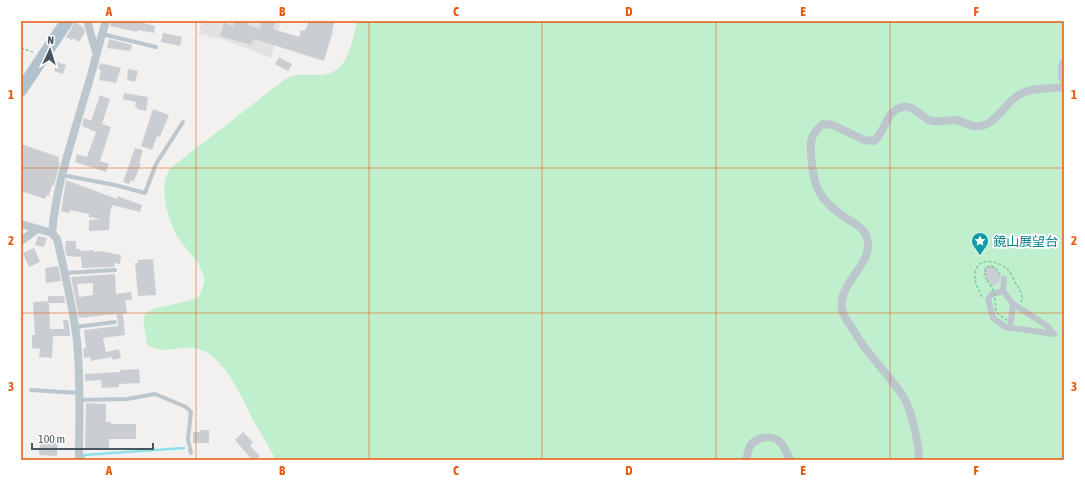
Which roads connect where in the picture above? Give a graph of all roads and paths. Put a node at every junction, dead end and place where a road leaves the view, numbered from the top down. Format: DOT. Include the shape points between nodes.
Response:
graph roads {
  1 [pos="67,21"];
  2 [pos="87,21"];
  3 [pos="106,21"];
  4 [pos="102,34"];
  5 [pos="156,47"];
  6 [pos="21,48"];
  7 [pos="96,53"];
  8 [pos="45,55"];
  9 [pos="1064,65"];
  10 [pos="1064,78"];
  11 [pos="1064,87"];
  12 [pos="21,90"];
  13 [pos="183,122"];
  14 [pos="62,175"];
  15 [pos="21,224"];
  16 [pos="37,229"];
  17 [pos="52,233"];
  18 [pos="21,240"];
  19 [pos="115,270"];
  20 [pos="999,272"];
  21 [pos="65,273"];
  22 [pos="1004,279"];
  23 [pos="1004,291"];
  24 [pos="1013,304"];
  25 [pos="1007,320"];
  26 [pos="115,322"];
  27 [pos="75,327"];
  28 [pos="1010,328"];
  29 [pos="31,390"];
  30 [pos="80,397"];
  31 [pos="190,453"];
  32 [pos="78,460"];
  33 [pos="747,460"];
  34 [pos="790,460"];
  35 [pos="919,460"];
  1 -- 8 [label="main road"];
  2 -- 7 [label="street"];
  3 -- 4 [label="street"];
  4 -- 5 [label="lane"];
  4 -- 7 [label="street"];
  6 -- 8 [label="path"];
  7 -- 14 [label="street"];
  8 -- 12 [label="main road"];
  9 -- 10 [label="main road"];
  11 -- 35 [label="street" via="1024,92 1008,102 988,124 973,126 957,120 939,122 929,120 917,110 899,108 890,114 880,136 874,141 864,140 833,125 823,124 815,130 810,142 812,176 818,190 826,202 862,228 867,239 867,252 862,265 847,285 842,297 842,311 861,343 903,395 912,419"];
  13 -- 14 [label="lane" via="156,164 145,193 115,184"];
  14 -- 17 [label="street"];
  15 -- 16 [label="street"];
  16 -- 17 [label="street"];
  16 -- 18 [label="street"];
  17 -- 21 [label="street" via="57,239"];
  19 -- 21 [label="lane"];
  20 -- 25 [label="path, bridge" via="996,268 987,266 984,275 994,291 996,311"];
  21 -- 27 [label="street"];
  22 -- 23 [label="street"];
  23 -- 24 [label="street"];
  23 -- 28 [label="street" via="992,294 988,299 993,318"];
  24 -- 28 [label="street"];
  24 -- 28 [label="street" via="1046,325 1054,334"];
  26 -- 27 [label="lane"];
  27 -- 30 [label="street"];
  29 -- 30 [label="lane"];
  30 -- 31 [label="lane" via="127,399 155,394 186,407 191,412 188,439"];
  30 -- 32 [label="street"];
  33 -- 34 [label="street" via="752,443 758,439 769,438 783,445"];
}
